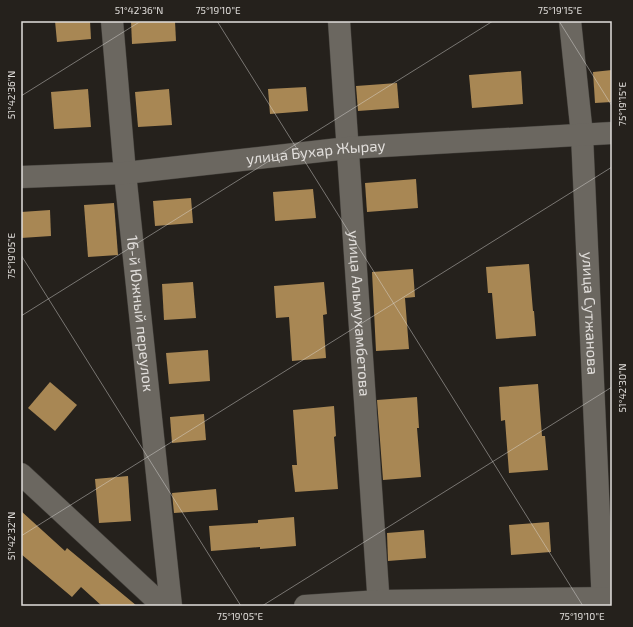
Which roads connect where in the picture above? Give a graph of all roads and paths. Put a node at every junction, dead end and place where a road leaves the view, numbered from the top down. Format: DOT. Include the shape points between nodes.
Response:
graph roads {
  1 [pos="112,21"];
  2 [pos="339,21"];
  3 [pos="570,21"];
  4 [pos="612,133"];
  5 [pos="582,135"];
  6 [pos="348,148"];
  7 [pos="125,173"];
  8 [pos="21,177"];
  9 [pos="21,474"];
  10 [pos="606,601"];
  11 [pos="379,604"];
  12 [pos="163,606"];
  13 [pos="171,606"];
  14 [pos="305,606"];
  1 -- 7 [label="street, 16-й Южный переулок"];
  2 -- 6 [label="street, улица Альмухамбетова"];
  3 -- 5 [label="street, улица Сутжанова"];
  4 -- 5 [label="street, улица Бухар Жырау"];
  5 -- 6 [label="street, улица Бухар Жырау"];
  5 -- 10 [label="street, улица Сутжанова"];
  6 -- 7 [label="street, улица Бухар Жырау"];
  6 -- 11 [label="street, улица Альмухамбетова"];
  7 -- 8 [label="street, улица Бухар Жырау"];
  7 -- 13 [label="street, 16-й Южный переулок"];
  9 -- 12 [label="street"];
  10 -- 11 [label="street"];
  11 -- 14 [label="street"];
}
